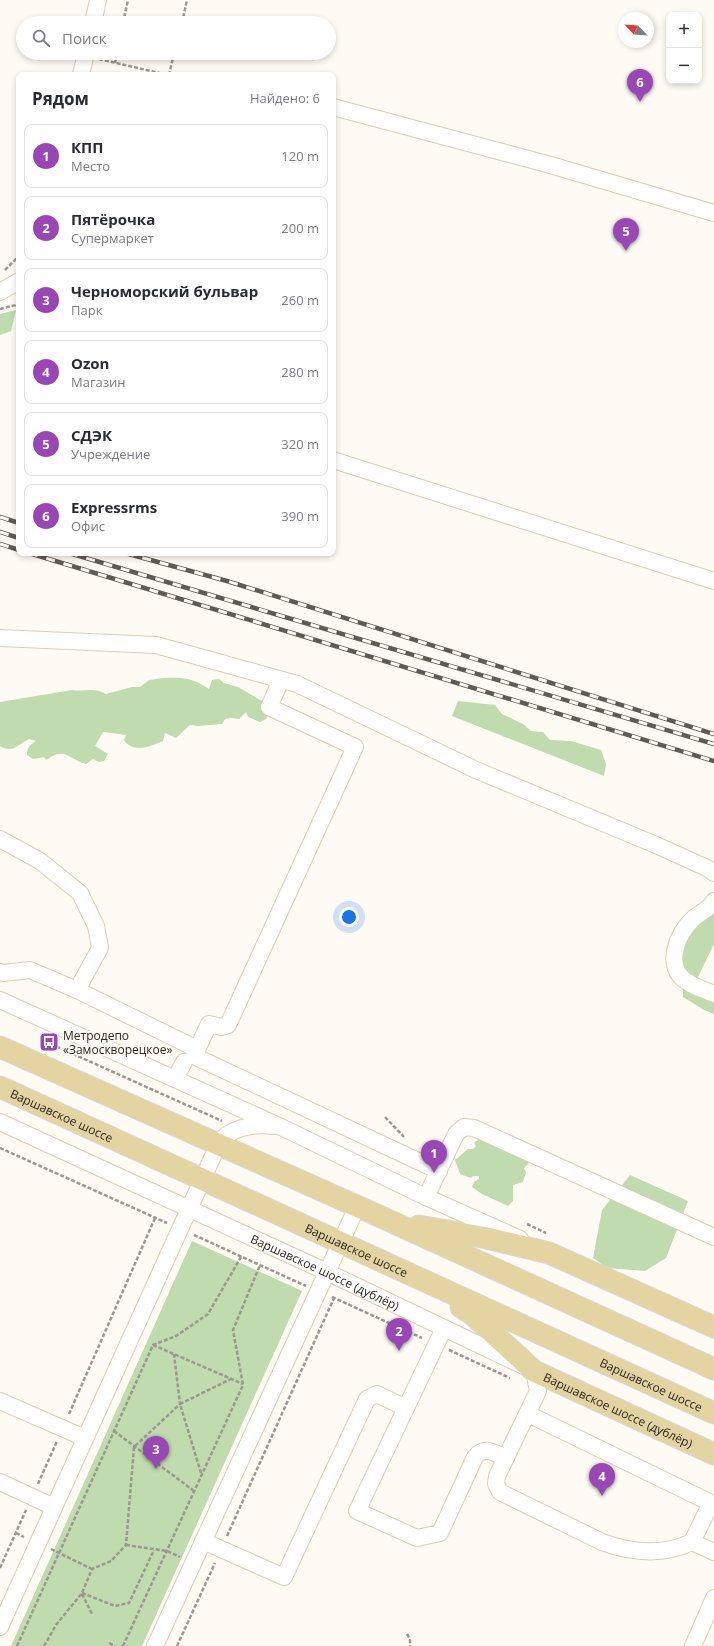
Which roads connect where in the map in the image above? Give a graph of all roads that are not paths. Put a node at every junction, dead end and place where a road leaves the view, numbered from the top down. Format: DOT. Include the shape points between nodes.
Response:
graph roads {
  1 [pos="98,0"];
  2 [pos="95,16"];
  3 [pos="89,60"];
  4 [pos="83,72"];
  5 [pos="336,108"];
  6 [pos="714,213"];
  7 [pos="16,283"];
  8 [pos="0,292"];
  9 [pos="336,461"];
  10 [pos="714,581"];
  11 [pos="0,638"];
  12 [pos="281,680"];
  13 [pos="0,839"];
  14 [pos="714,873"];
  15 [pos="714,901"];
  16 [pos="0,972"];
  17 [pos="77,990"];
  18 [pos="714,994"];
  19 [pos="0,1000"];
  20 [pos="0,1047"];
  21 [pos="198,1049"];
  22 [pos="184,1062"];
  23 [pos="175,1079"];
  24 [pos="0,1087"];
  25 [pos="0,1122"];
  26 [pos="279,1126"];
  27 [pos="218,1145"];
  28 [pos="439,1171"];
  29 [pos="202,1179"];
  30 [pos="426,1197"];
  31 [pos="357,1207"];
  32 [pos="189,1208"];
  33 [pos="379,1216"];
  34 [pos="714,1237"];
  35 [pos="340,1243"];
  36 [pos="549,1252"];
  37 [pos="327,1272"];
  38 [pos="427,1282"];
  39 [pos="714,1327"];
  40 [pos="444,1328"];
  41 [pos="714,1369"];
  42 [pos="534,1371"];
  43 [pos="0,1401"];
  44 [pos="406,1408"];
  45 [pos="714,1413"];
  46 [pos="528,1414"];
  47 [pos="85,1438"];
  48 [pos="714,1454"];
  49 [pos="506,1458"];
  50 [pos="0,1482"];
  51 [pos="54,1507"];
  52 [pos="203,1541"];
  53 [pos="692,1542"];
  54 [pos="714,1552"];
  55 [pos="714,1598"];
  56 [pos="0,1627"];
  57 [pos="155,1646"];
  58 [pos="692,1646"];
  1 -- 2 [label="street"];
  3 -- 4 [label="street"];
  5 -- 6 [label="street" via="547,164"];
  7 -- 8 [label="street"];
  9 -- 10 [label="street"];
  11 -- 12 [label="street" via="156,645"];
  12 -- 14 [label="street" via="297,684 476,770 656,845"];
  12 -- 21 [label="street" via="269,707 355,748 228,1025 221,1027 209,1024"];
  13 -- 17 [label="street" via="40,861 80,892 96,926 100,948"];
  15 -- 18 [label="street" via="684,930 677,946 674,965 686,981"];
  16 -- 17 [label="street" via="30,970"];
  17 -- 21 [label="street"];
  19 -- 23 [label="street"];
  20 -- 27 [label="main road"];
  21 -- 28 [label="street" via="194,1056"];
  22 -- 23 [label="street"];
  23 -- 26 [label="street"];
  24 -- 29 [label="main road, Варшавское шоссе"];
  25 -- 32 [label="street, Варшавское шоссе (дублёр)"];
  26 -- 27 [label="street" via="242,1128 227,1134"];
  26 -- 30 [label="street"];
  27 -- 29 [label="street"];
  27 -- 31 [label="main road"];
  28 -- 30 [label="street"];
  28 -- 34 [label="street" via="456,1134 464,1127 474,1128"];
  29 -- 32 [label="street"];
  29 -- 35 [label="main road, Варшавское шоссе"];
  30 -- 36 [label="street"];
  31 -- 33 [label="main road"];
  31 -- 35 [label="street"];
  32 -- 37 [label="street, Варшавское шоссе (дублёр)"];
  32 -- 47 [label="street"];
  33 -- 36 [label="main road"];
  33 -- 41 [label="main road"];
  35 -- 37 [label="street"];
  35 -- 38 [label="main road, Варшавское шоссе"];
  36 -- 39 [label="main road"];
  37 -- 40 [label="street, Варшавское шоссе (дублёр)"];
  37 -- 52 [label="street"];
  38 -- 42 [label="main road" via="472,1314"];
  38 -- 45 [label="main road, Варшавское шоссе"];
  40 -- 42 [label="street, Варшавское шоссе (дублёр)"];
  40 -- 44 [label="street"];
  42 -- 46 [label="street" via="538,1391"];
  42 -- 48 [label="main road, Варшавское шоссе (дублёр)"];
  43 -- 47 [label="street"];
  44 -- 49 [label="street" via="357,1511 417,1538 440,1533 475,1456 480,1451 487,1450"];
  44 -- 52 [label="street" via="377,1394 367,1399 284,1577"];
  46 -- 49 [label="street"];
  46 -- 53 [label="street" via="711,1503"];
  47 -- 51 [label="street"];
  49 -- 53 [label="street" via="497,1476 496,1484 500,1492 602,1542 620,1548 658,1552"];
  50 -- 51 [label="street"];
  51 -- 56 [label="street"];
  52 -- 57 [label="street"];
  53 -- 54 [label="street"];
  55 -- 58 [label="street"];
}
